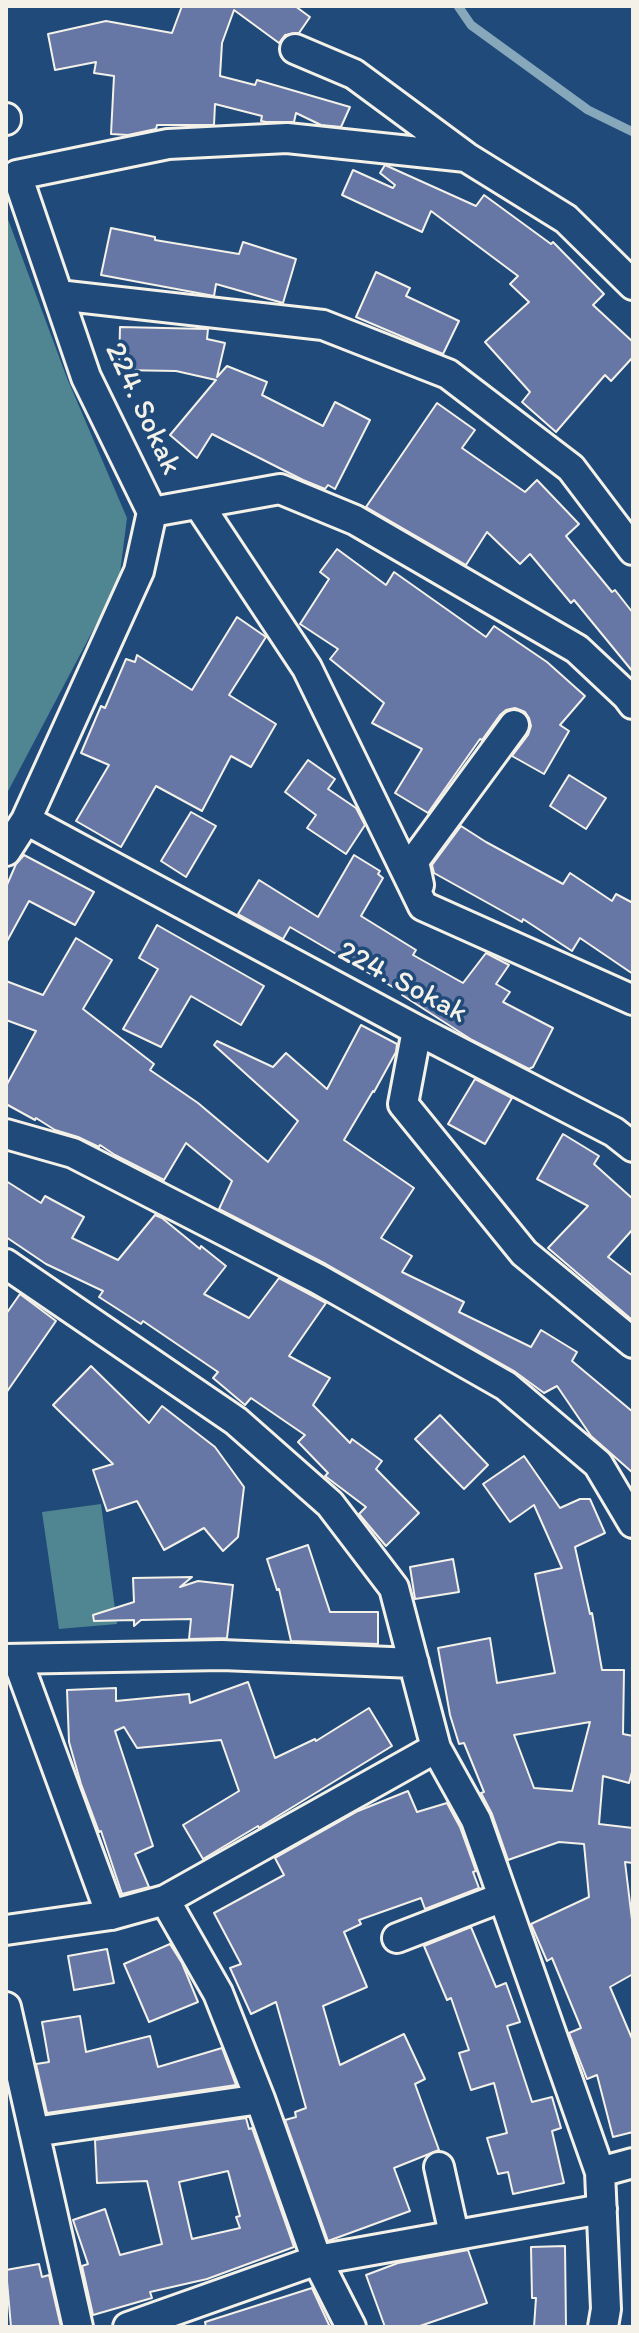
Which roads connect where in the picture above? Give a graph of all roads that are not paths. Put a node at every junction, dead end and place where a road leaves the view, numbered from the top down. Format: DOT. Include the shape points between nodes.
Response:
graph roads {
  1 [pos="295,49"];
  2 [pos="466,157"];
  3 [pos="12,170"];
  4 [pos="633,285"];
  5 [pos="58,295"];
  6 [pos="199,505"];
  7 [pos="152,512"];
  8 [pos="633,550"];
  9 [pos="633,704"];
  10 [pos="514,725"];
  11 [pos="26,820"];
  12 [pos="6,851"];
  13 [pos="423,906"];
  14 [pos="633,1000"];
  15 [pos="417,1030"];
  16 [pos="6,1134"];
  17 [pos="633,1147"];
  18 [pos="6,1264"];
  19 [pos="633,1343"];
  20 [pos="633,1523"];
  21 [pos="12,1659"];
  22 [pos="414,1663"];
  23 [pos="436,1748"];
  24 [pos="503,1897"];
  25 [pos="165,1900"];
  26 [pos="111,1915"];
  27 [pos="6,1930"];
  28 [pos="397,1938"];
  29 [pos="6,2007"];
  30 [pos="260,2099"];
  31 [pos="34,2132"];
  32 [pos="633,2163"];
  33 [pos="439,2167"];
  34 [pos="600,2172"];
  35 [pos="602,2209"];
  36 [pos="454,2234"];
  37 [pos="317,2260"];
  38 [pos="78,2327"];
  39 [pos="128,2327"];
  40 [pos="351,2327"];
  41 [pos="603,2327"];
  1 -- 2 [label="street" via="354,74"];
  2 -- 3 [label="street, 224. Sokak" via="287,138 168,144"];
  2 -- 4 [label="street, 224. Sokak" via="566,219"];
  3 -- 5 [label="street, 224. Sokak"];
  5 -- 7 [label="street, 224. Sokak" via="86,377"];
  5 -- 8 [label="street" via="323,325 448,374 571,468"];
  6 -- 7 [label="street"];
  6 -- 9 [label="street" via="280,489 355,520 577,649"];
  6 -- 13 [label="street" via="307,668"];
  7 -- 11 [label="street, 224. Sokak" via="139,571"];
  10 -- 13 [label="street" via="414,861"];
  11 -- 12 [label="street"];
  11 -- 15 [label="street, 224. Sokak"];
  13 -- 14 [label="street"];
  15 -- 17 [label="street, 224. Sokak" via="614,1132"];
  15 -- 19 [label="street" via="403,1104 524,1253"];
  16 -- 20 [label="street" via="73,1153 318,1279 506,1386 598,1464"];
  18 -- 22 [label="street" via="236,1421 330,1504 394,1588"];
  21 -- 22 [label="street" via="222,1655"];
  21 -- 26 [label="street"];
  22 -- 23 [label="street"];
  23 -- 24 [label="street" via="476,1820"];
  23 -- 25 [label="street"];
  24 -- 28 [label="street"];
  24 -- 34 [label="street"];
  25 -- 26 [label="street"];
  25 -- 30 [label="street" via="218,1993"];
  26 -- 27 [label="street"];
  29 -- 31 [label="street"];
  30 -- 31 [label="street"];
  30 -- 37 [label="street"];
  31 -- 38 [label="street"];
  32 -- 34 [label="street"];
  33 -- 36 [label="street"];
  34 -- 35 [label="street"];
  35 -- 36 [label="street"];
  35 -- 41 [label="street"];
  36 -- 37 [label="street"];
  37 -- 39 [label="street"];
  37 -- 40 [label="street"];
}
